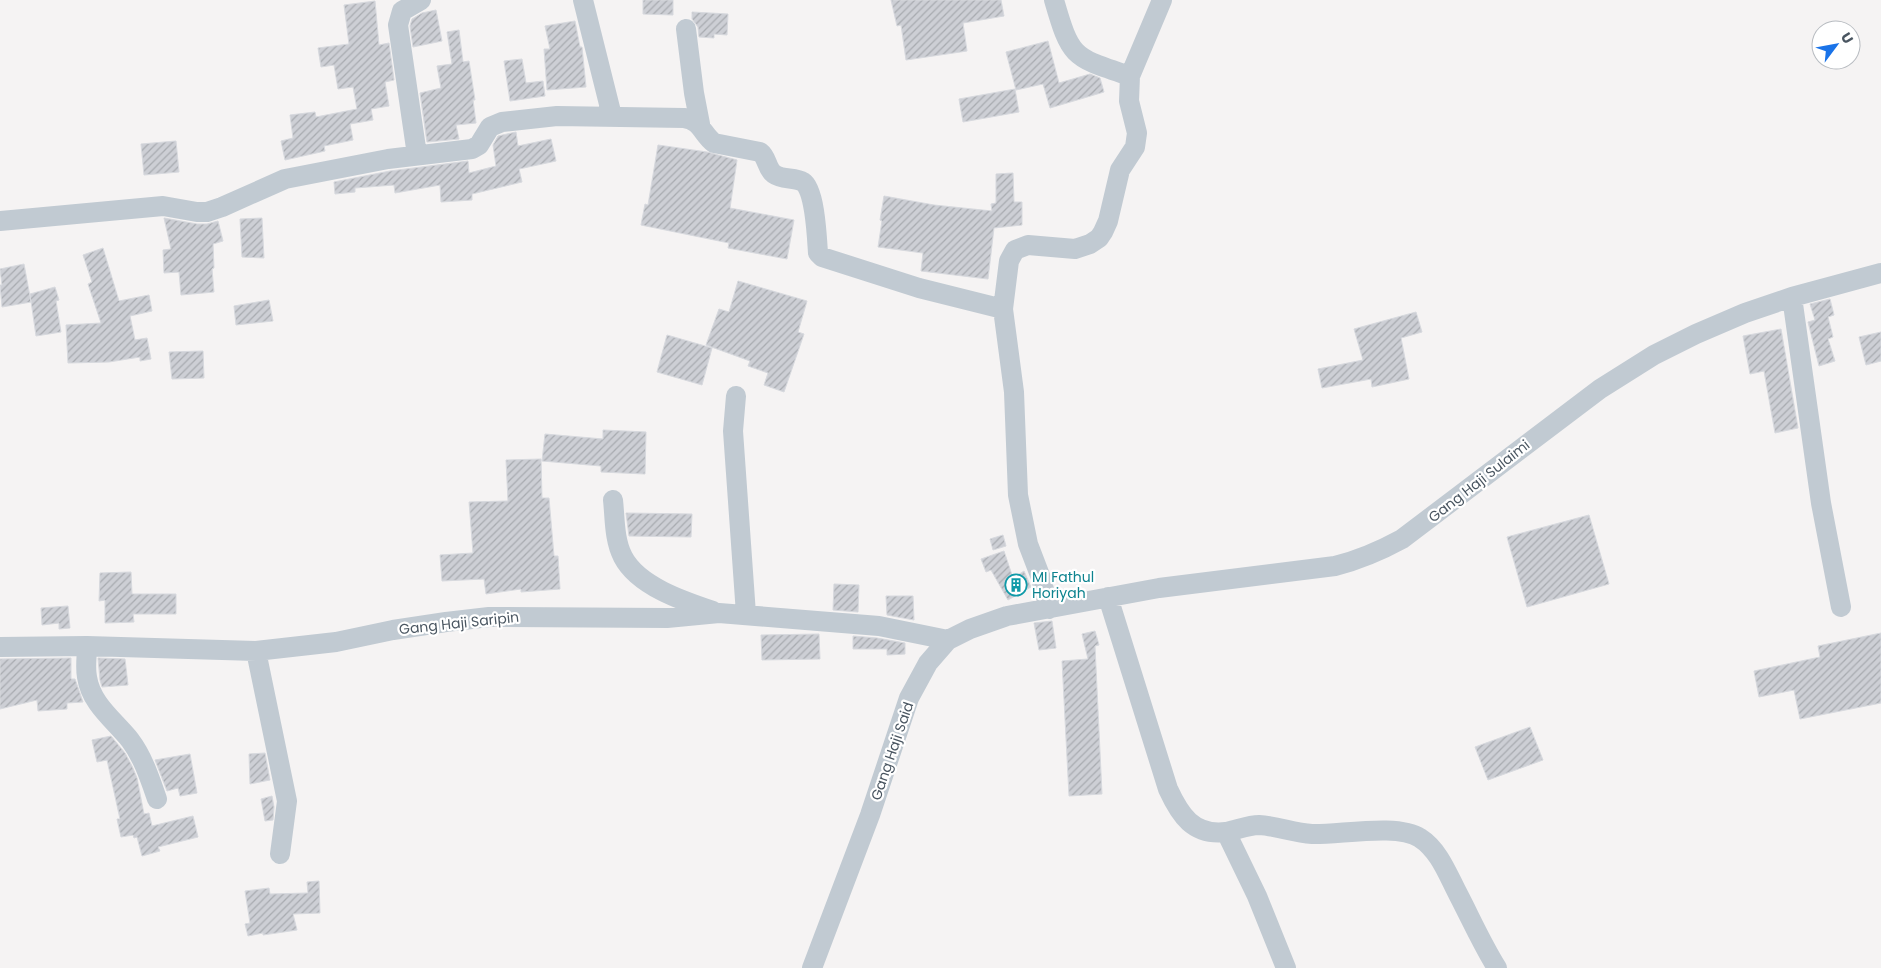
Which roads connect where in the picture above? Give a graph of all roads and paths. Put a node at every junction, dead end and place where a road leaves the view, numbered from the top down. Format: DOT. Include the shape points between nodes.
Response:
graph roads {
  1 [pos="421,0"];
  2 [pos="584,0"];
  3 [pos="1054,0"];
  4 [pos="1162,0"];
  5 [pos="686,29"];
  6 [pos="1130,76"];
  7 [pos="612,116"];
  8 [pos="700,124"];
  9 [pos="417,155"];
  10 [pos="0,221"];
  11 [pos="1881,273"];
  12 [pos="1792,297"];
  13 [pos="1003,309"];
  14 [pos="736,396"];
  15 [pos="613,500"];
  16 [pos="1108,597"];
  17 [pos="1841,607"];
  18 [pos="1048,608"];
  19 [pos="719,613"];
  20 [pos="746,614"];
  21 [pos="948,640"];
  22 [pos="88,646"];
  23 [pos="0,647"];
  24 [pos="256,651"];
  25 [pos="157,799"];
  26 [pos="1226,832"];
  27 [pos="280,854"];
  28 [pos="812,968"];
  29 [pos="1286,968"];
  30 [pos="1497,968"];
  1 -- 9 [label="street" via="402,11 398,25"];
  2 -- 7 [label="street"];
  3 -- 6 [label="street" via="1065,36 1073,50 1081,58"];
  4 -- 6 [label="street"];
  5 -- 8 [label="street"];
  6 -- 13 [label="street" via="1128,101 1137,139 1120,170 1103,232 1082,248 1028,245 1015,250 1009,261"];
  7 -- 8 [label="street" via="690,118"];
  7 -- 9 [label="street" via="557,116 502,122 490,127 476,148"];
  8 -- 13 [label="street" via="714,143 760,152 776,176 803,182 808,187 818,252 822,257 919,288"];
  9 -- 10 [label="street" via="285,179 207,212 162,206"];
  11 -- 12 [label="street, Gang Haji Sulaimi"];
  12 -- 16 [label="street, Gang Haji Sulaimi" via="1720,323 1654,355 1600,389 1384,550 1335,566"];
  12 -- 17 [label="street" via="1822,503"];
  13 -- 18 [label="street" via="1014,392 1018,495 1028,544"];
  14 -- 20 [label="street" via="733,431"];
  15 -- 19 [label="street" via="622,556 640,579"];
  16 -- 18 [label="street, Gang Haji Sulaimi"];
  16 -- 26 [label="street" via="1175,804 1194,826 1208,833"];
  18 -- 21 [label="street, Gang Haji Said" via="1006,616"];
  19 -- 20 [label="street, Gang Haji Saripin"];
  19 -- 24 [label="street, Gang Haji Saripin" via="667,618 489,617 336,642"];
  20 -- 21 [label="street, Gang Haji Saripin" via="879,626"];
  21 -- 28 [label="street, Gang Haji Said" via="928,662 909,698 870,815"];
  22 -- 23 [label="street, Gang Haji Saripin"];
  22 -- 24 [label="street, Gang Haji Saripin"];
  22 -- 25 [label="street" via="86,674 91,692 130,740"];
  24 -- 27 [label="street" via="287,801"];
  26 -- 29 [label="street" via="1257,896"];
  26 -- 30 [label="street" via="1258,825 1310,834 1388,831 1418,837 1426,842 1442,864"];
}
